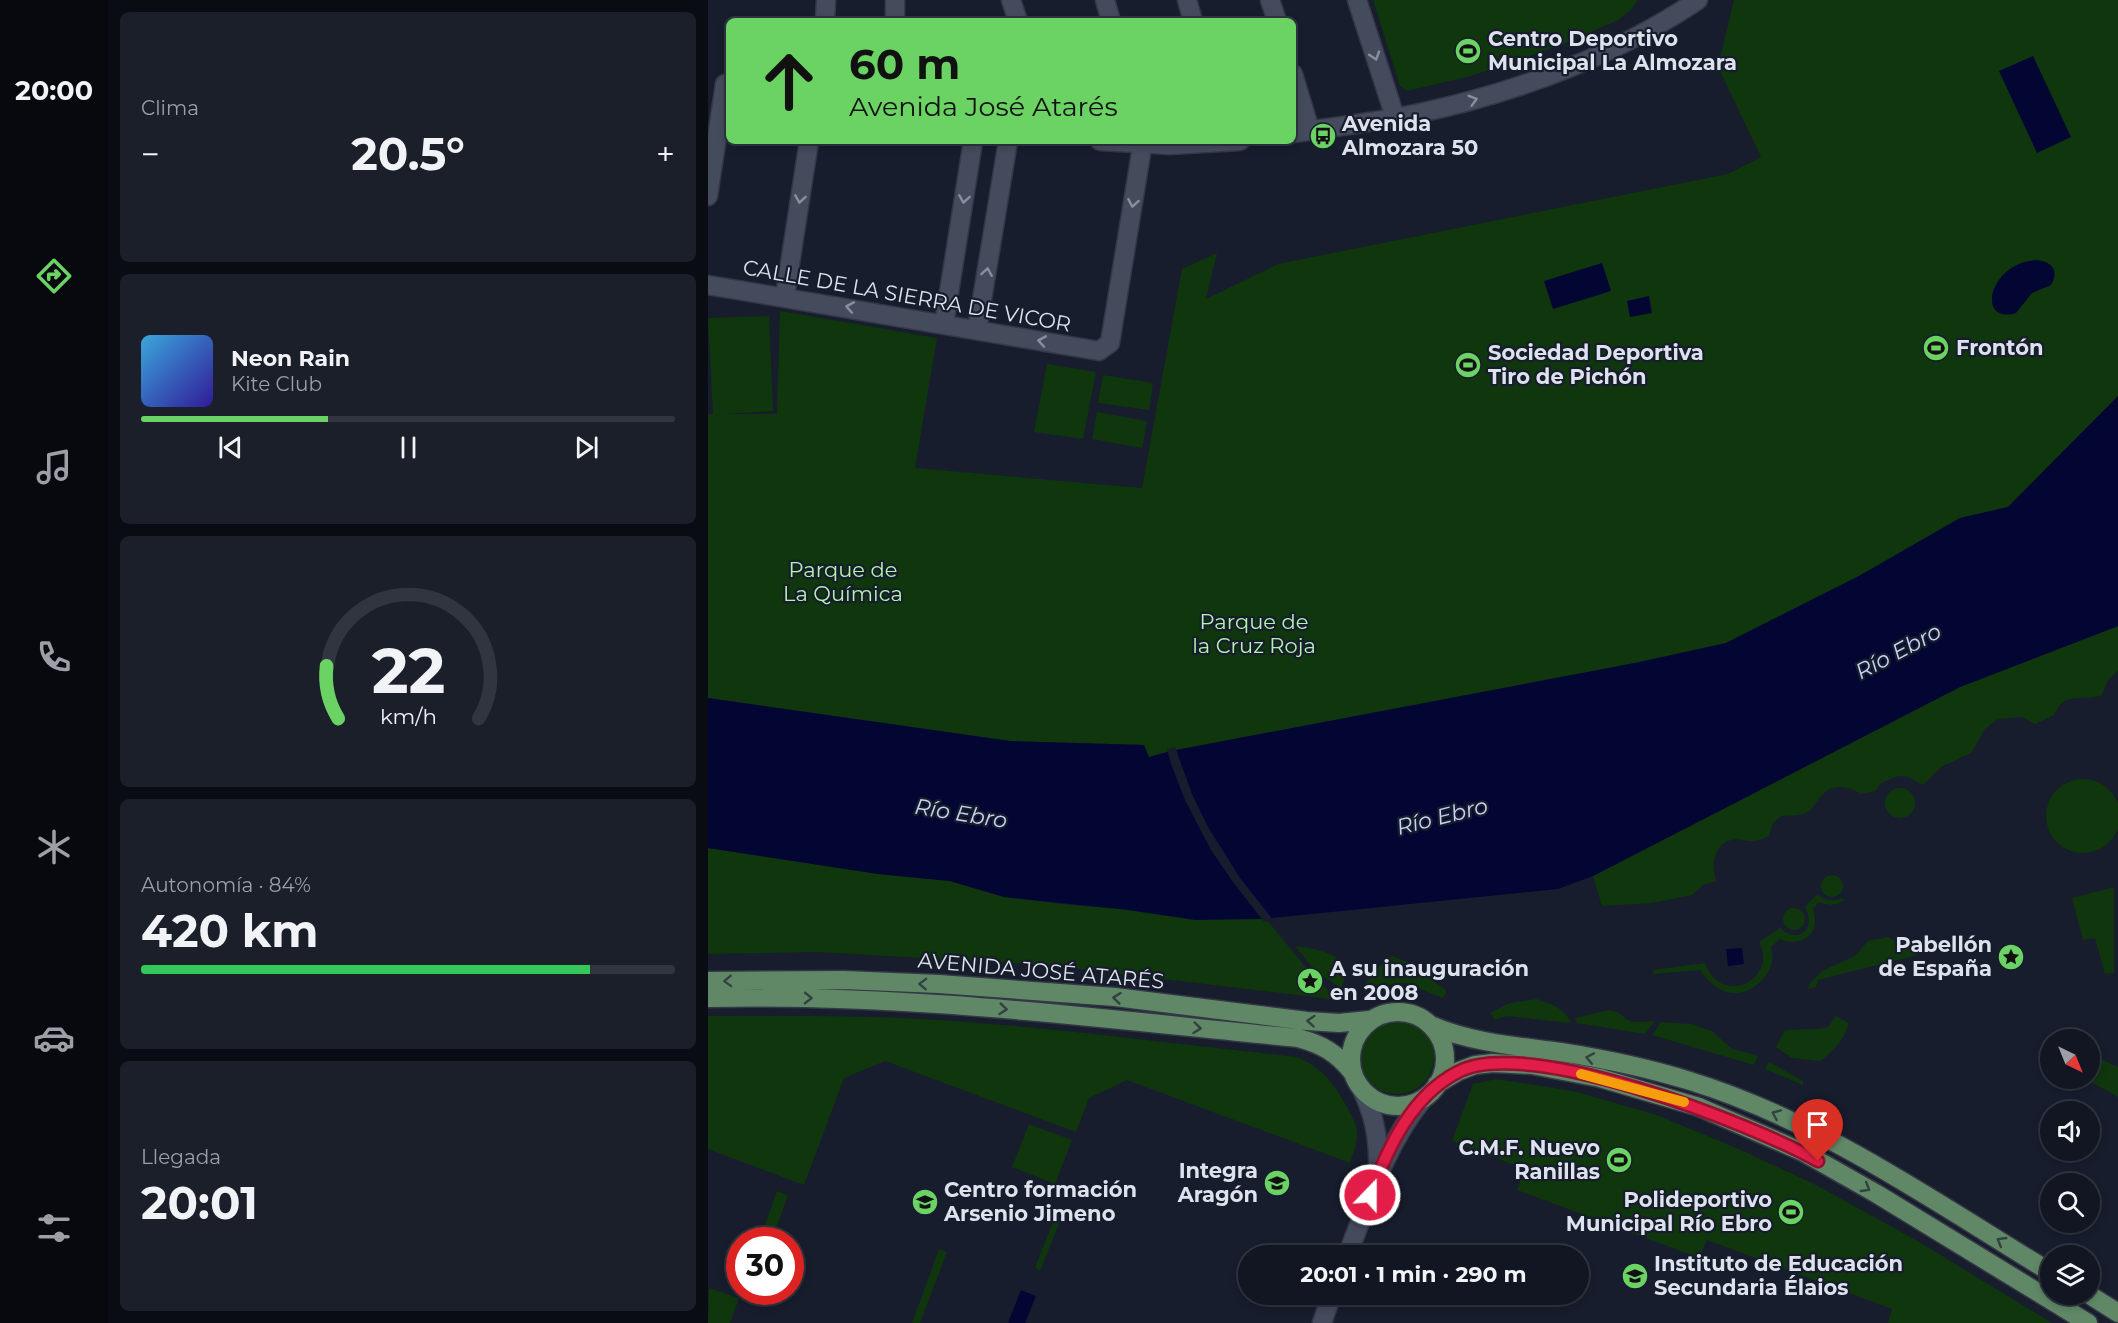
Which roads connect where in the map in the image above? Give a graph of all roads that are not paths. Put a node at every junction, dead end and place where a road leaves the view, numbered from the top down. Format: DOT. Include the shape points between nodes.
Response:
graph roads {
  1 [pos="826,0"];
  2 [pos="895,0"];
  3 [pos="1011,0"];
  4 [pos="1105,0"];
  5 [pos="1187,0"];
  6 [pos="1270,0"];
  7 [pos="1357,0"];
  8 [pos="1689,2"];
  9 [pos="825,18"];
  10 [pos="895,18"];
  11 [pos="1017,18"];
  12 [pos="1110,18"];
  13 [pos="1192,18"];
  14 [pos="1276,18"];
  15 [pos="721,83"];
  16 [pos="1296,93"];
  17 [pos="1395,117"];
  18 [pos="1302,132"];
  19 [pos="809,144"];
  20 [pos="973,144"];
  21 [pos="1008,144"];
  22 [pos="1143,144"];
  23 [pos="708,196"];
  24 [pos="708,285"];
  25 [pos="785,296"];
  26 [pos="944,324"];
  27 [pos="977,330"];
  28 [pos="708,981"];
  29 [pos="708,998"];
  30 [pos="1369,1020"];
  31 [pos="1433,1026"];
  32 [pos="1352,1072"];
  33 [pos="1437,1084"];
  34 [pos="1363,1092"];
  35 [pos="1423,1099"];
  36 [pos="1378,1175"];
  37 [pos="1351,1245"];
  38 [pos="2040,1266"];
  39 [pos="2100,1302"];
  40 [pos="1328,1305"];
  41 [pos="2118,1313"];
  42 [pos="1322,1323"];
  43 [pos="2088,1323"];
  1 -- 9 [label="street"];
  2 -- 10 [label="street"];
  3 -- 11 [label="street"];
  4 -- 12 [label="street"];
  5 -- 13 [label="street"];
  6 -- 14 [label="street"];
  7 -- 17 [label="street, one-way"];
  17 -- 8 [label="street, one-way" via="1460,103 1545,77 1626,43"];
  15 -- 23 [label="street"];
  16 -- 18 [label="street"];
  17 -- 18 [label="street"];
  19 -- 25 [label="street, one-way"];
  20 -- 26 [label="street, one-way"];
  27 -- 21 [label="street, one-way"];
  22 -- 27 [label="street, CALLE DE LA SIERRA DE VICOR, one-way" via="1110,343 1099,351"];
  24 -- 25 [label="street, CALLE DE LA SIERRA DE VICOR"];
  26 -- 25 [label="street, CALLE DE LA SIERRA DE VICOR, one-way"];
  26 -- 27 [label="street, CALLE DE LA SIERRA DE VICOR"];
  30 -- 28 [label="main road, AVENIDA JOSÉ ATARÉS, one-way" via="1307,1022 1114,997 939,984"];
  29 -- 32 [label="main road, AVENIDA JOSÉ ATARÉS, one-way" via="938,1002 1298,1038 1329,1049"];
  30 -- 31 [label="main road" via="1402,1011"];
  30 -- 32 [label="main road" via="1356,1035 1350,1053"];
  31 -- 33 [label="main road" via="1445,1054 1444,1070"];
  38 -- 31 [label="main road, one-way" via="1834,1143 1733,1095 1632,1066 1469,1038"];
  32 -- 34 [label="main road"];
  33 -- 35 [label="main road"];
  33 -- 43 [label="main road, one-way" via="1475,1065 1533,1065 1600,1078 1699,1107 1803,1152"];
  34 -- 35 [label="main road" via="1392,1106"];
  34 -- 36 [label="street" via="1376,1129"];
  35 -- 36 [label="street" via="1403,1125"];
  36 -- 37 [label="street"];
  39 -- 41 [label="main road"];
  40 -- 42 [label="street"];
}
